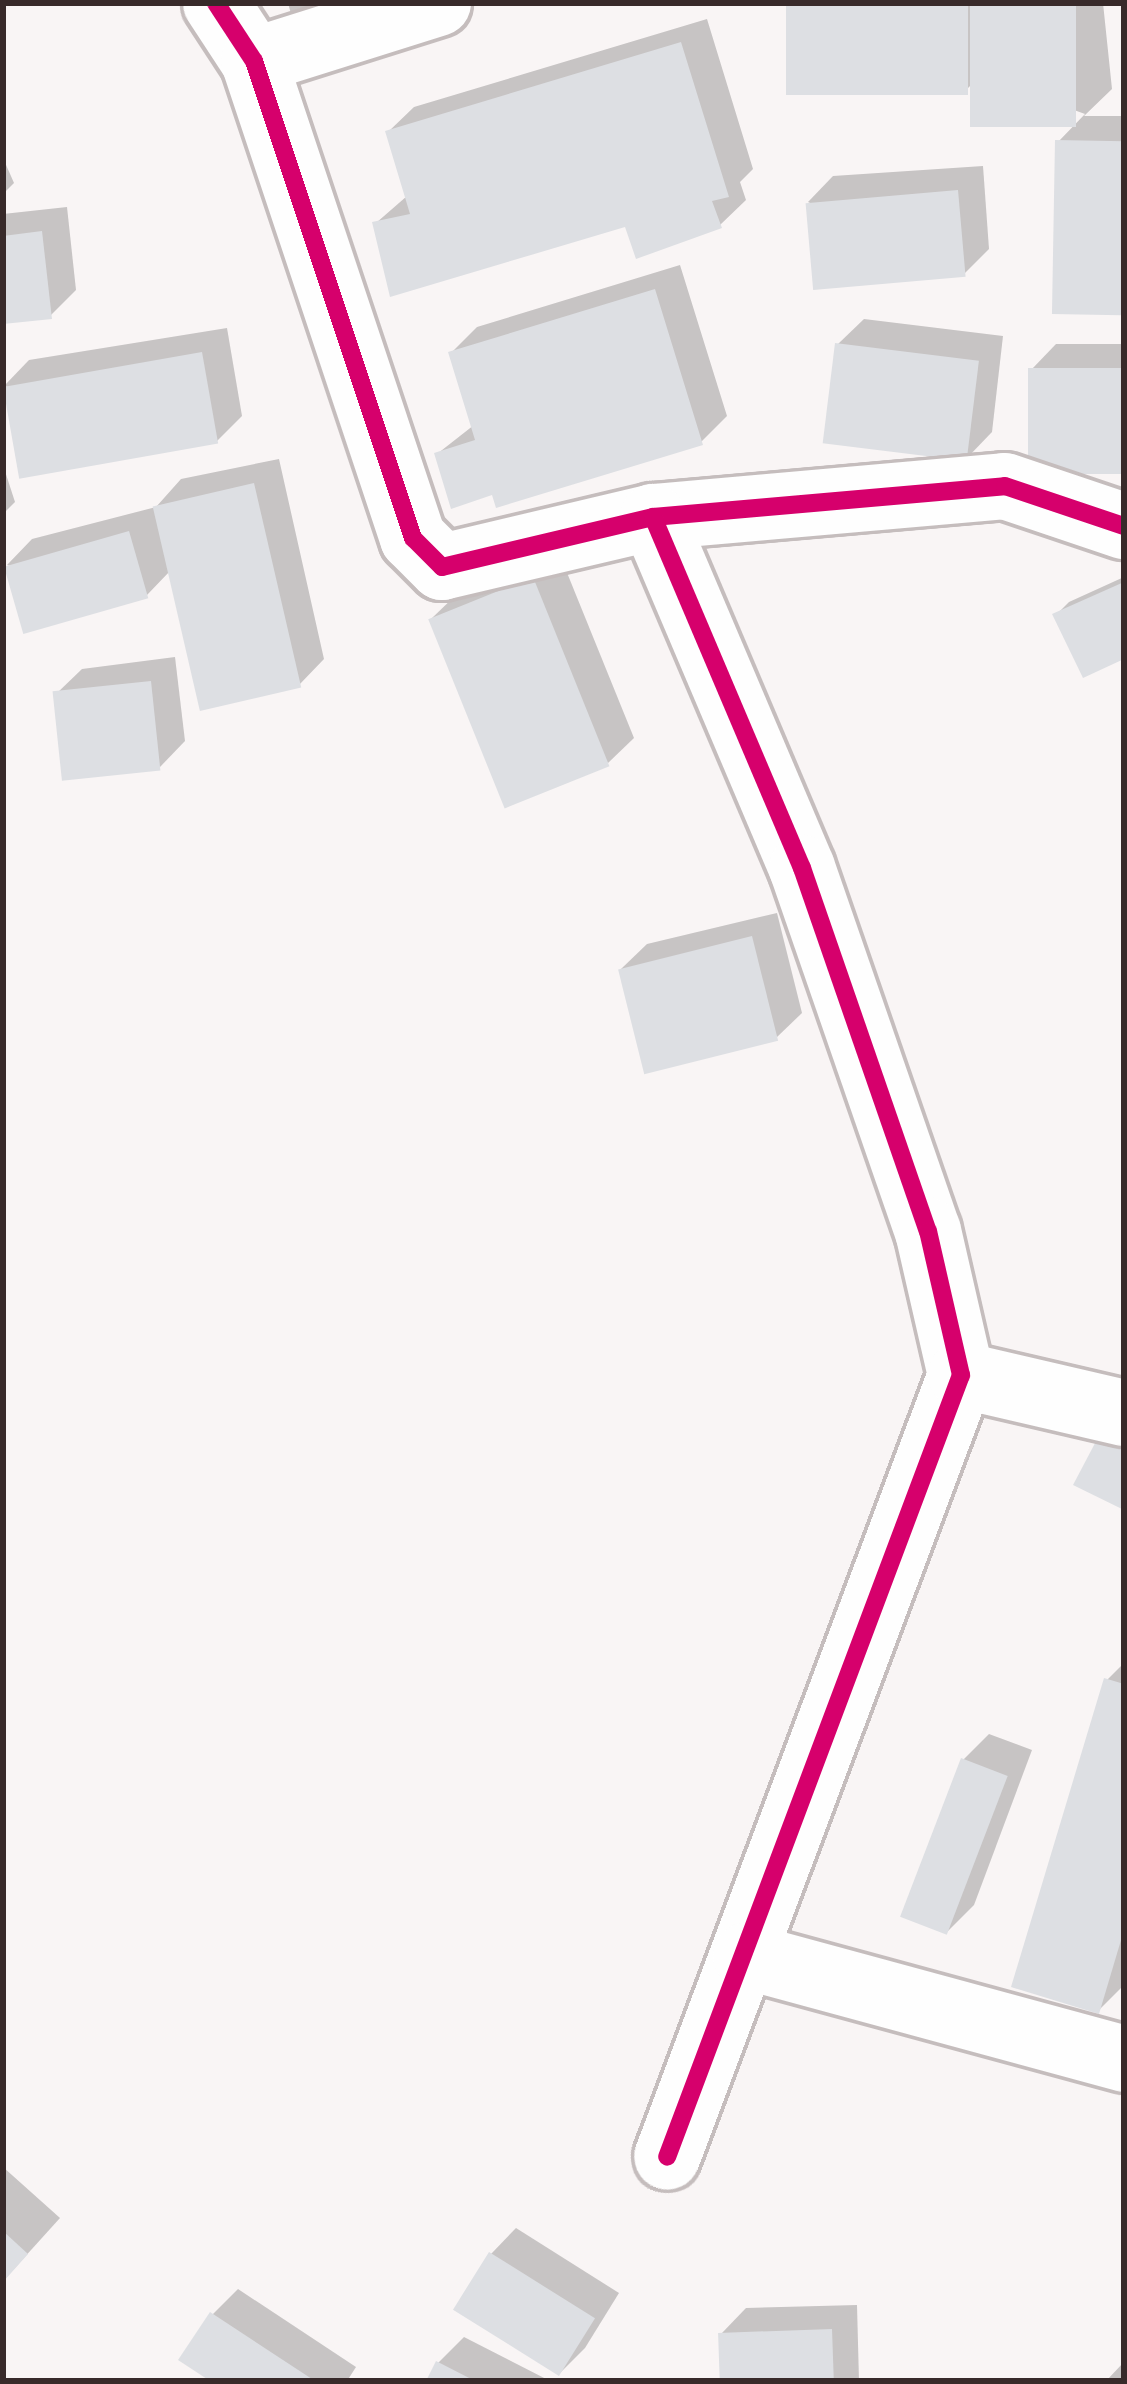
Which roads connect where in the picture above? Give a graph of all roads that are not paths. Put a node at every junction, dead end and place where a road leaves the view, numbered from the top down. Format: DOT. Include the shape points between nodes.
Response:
graph roads {
  1 [pos="216,3"];
  2 [pos="438,3"];
  3 [pos="254,61"];
  4 [pos="653,517"];
  5 [pos="1124,526"];
  6 [pos="961,1375"];
  7 [pos="1124,1413"];
  8 [pos="746,1956"];
  9 [pos="1124,2059"];
  10 [pos="667,2157"];
  1 -- 3 [label="street"];
  2 -- 3 [label="street"];
  3 -- 4 [label="street" via="412,538 442,567"];
  4 -- 5 [label="street" via="1005,485"];
  4 -- 6 [label="street" via="802,868 928,1231"];
  6 -- 7 [label="street"];
  6 -- 8 [label="street"];
  8 -- 9 [label="street"];
  8 -- 10 [label="street"];
}
